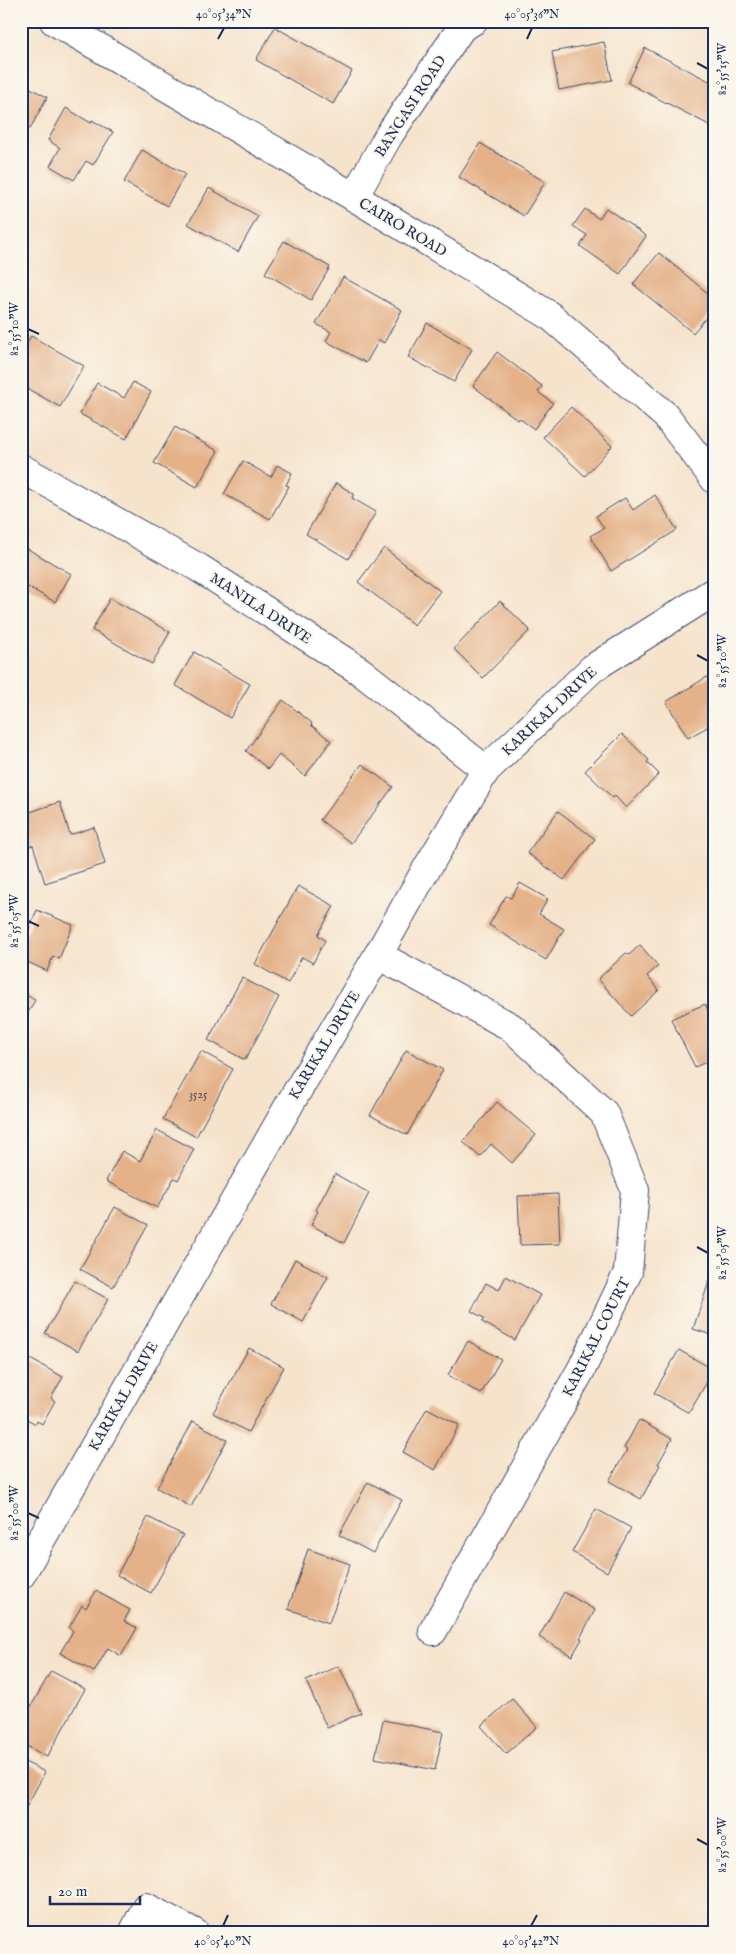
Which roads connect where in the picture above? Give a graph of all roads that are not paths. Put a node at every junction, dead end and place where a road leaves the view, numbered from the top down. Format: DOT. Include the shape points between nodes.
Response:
graph roads {
  1 [pos="54,21"];
  2 [pos="473,21"];
  3 [pos="354,197"];
  4 [pos="21,468"];
  5 [pos="715,480"];
  6 [pos="715,591"];
  7 [pos="486,770"];
  8 [pos="378,955"];
  9 [pos="21,1575"];
  10 [pos="433,1631"];
  11 [pos="132,1933"];
  12 [pos="194,1933"];
  1 -- 3 [label="street, CAIRO ROAD"];
  2 -- 3 [label="street, BANGASI ROAD" via="462,27 389,135"];
  3 -- 5 [label="street, CAIRO ROAD" via="549,315 666,416"];
  4 -- 7 [label="street, MANILA DRIVE" via="199,568 360,671"];
  6 -- 7 [label="street, KARIKAL DRIVE" via="593,668"];
  7 -- 8 [label="street, KARIKAL DRIVE"];
  8 -- 9 [label="street, KARIKAL DRIVE"];
  8 -- 10 [label="street, KARIKAL COURT" via="511,1027 604,1114 635,1190 628,1272 581,1370"];
  11 -- 12 [label="street" via="146,1907"];
}
